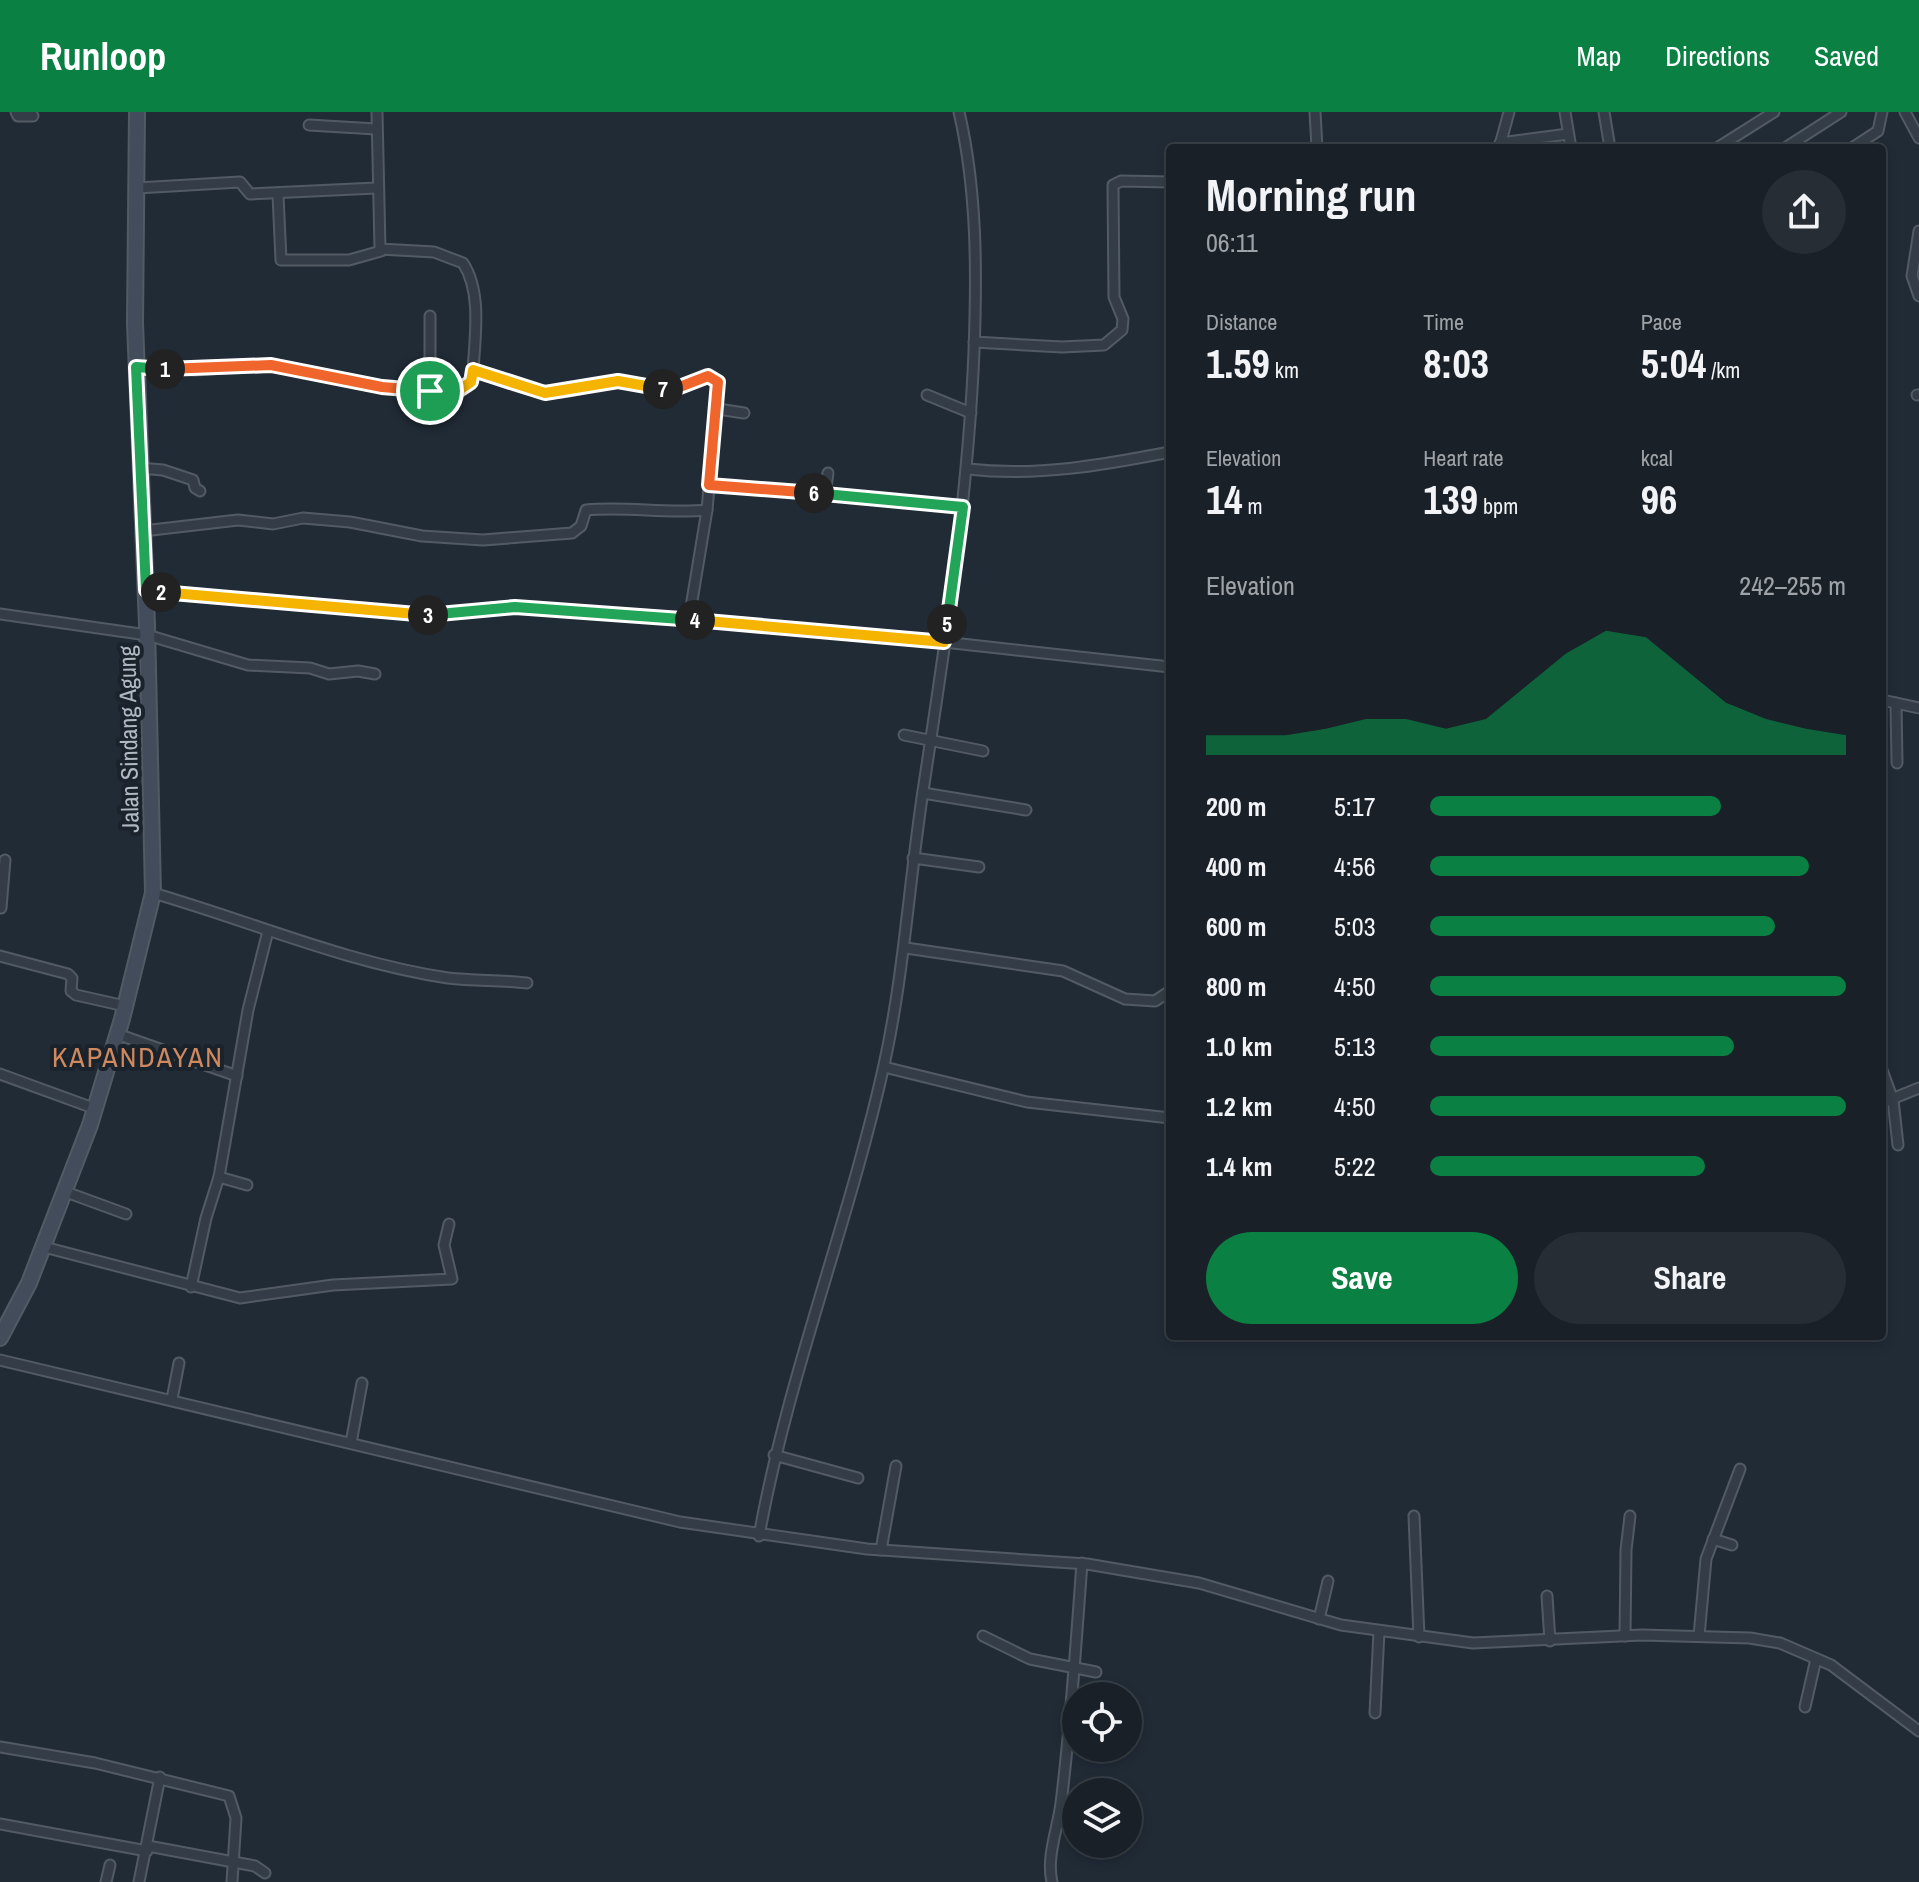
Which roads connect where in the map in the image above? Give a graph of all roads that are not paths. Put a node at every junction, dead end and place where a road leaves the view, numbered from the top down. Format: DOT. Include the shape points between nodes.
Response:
graph roads {
  1 [pos="16,112"];
  2 [pos="137,112"];
  3 [pos="377,112"];
  4 [pos="959,112"];
  5 [pos="1315,112"];
  6 [pos="1509,112"];
  7 [pos="1565,112"];
  8 [pos="1604,112"];
  9 [pos="1774,112"];
  10 [pos="1841,112"];
  11 [pos="1882,112"];
  12 [pos="1905,112"];
  13 [pos="33,116"];
  14 [pos="309,125"];
  15 [pos="376,129"];
  16 [pos="1568,134"];
  17 [pos="1919,138"];
  18 [pos="1317,144"];
  19 [pos="1500,144"];
  20 [pos="1532,144"];
  21 [pos="1570,144"];
  22 [pos="1609,144"];
  23 [pos="1723,144"];
  24 [pos="1791,144"];
  25 [pos="1858,144"];
  26 [pos="1166,182"];
  27 [pos="137,188"];
  28 [pos="376,188"];
  29 [pos="278,195"];
  30 [pos="1919,231"];
  31 [pos="381,251"];
  32 [pos="1919,296"];
  33 [pos="430,316"];
  34 [pos="974,337"];
  35 [pos="136,367"];
  36 [pos="473,370"];
  37 [pos="430,391"];
  38 [pos="927,395"];
  39 [pos="718,409"];
  40 [pos="744,413"];
  41 [pos="971,413"];
  42 [pos="1166,453"];
  43 [pos="139,468"];
  44 [pos="968,469"];
  45 [pos="828,473"];
  46 [pos="709,485"];
  47 [pos="200,491"];
  48 [pos="825,494"];
  49 [pos="963,507"];
  50 [pos="707,510"];
  51 [pos="143,531"];
  52 [pos="146,590"];
  53 [pos="0,614"];
  54 [pos="689,619"];
  55 [pos="147,635"];
  56 [pos="944,642"];
  57 [pos="1166,667"];
  58 [pos="375,674"];
  59 [pos="1886,701"];
  60 [pos="1896,703"];
  61 [pos="1919,708"];
  62 [pos="904,735"];
  63 [pos="930,741"];
  64 [pos="983,751"];
  65 [pos="1897,763"];
  66 [pos="923,793"];
  67 [pos="1026,810"];
  68 [pos="913,858"];
  69 [pos="5,860"];
  70 [pos="979,867"];
  71 [pos="153,893"];
  72 [pos="0,908"];
  73 [pos="0,918"];
  74 [pos="268,931"];
  75 [pos="906,948"];
  76 [pos="0,956"];
  77 [pos="527,983"];
  78 [pos="1166,994"];
  79 [pos="125,1006"];
  80 [pos="117,1034"];
  81 [pos="884,1067"];
  82 [pos="0,1074"];
  83 [pos="237,1076"];
  84 [pos="1886,1081"];
  85 [pos="1919,1088"];
  86 [pos="1893,1100"];
  87 [pos="1886,1102"];
  88 [pos="96,1109"];
  89 [pos="1166,1118"];
  90 [pos="1898,1145"];
  91 [pos="219,1177"];
  92 [pos="247,1185"];
  93 [pos="66,1192"];
  94 [pos="126,1214"];
  95 [pos="449,1224"];
  96 [pos="44,1247"];
  97 [pos="191,1287"];
  98 [pos="5,1318"];
  99 [pos="0,1338"];
  100 [pos="0,1360"];
  101 [pos="179,1363"];
  102 [pos="362,1383"];
  103 [pos="172,1399"];
  104 [pos="351,1443"];
  105 [pos="774,1455"];
  106 [pos="896,1466"];
  107 [pos="1740,1469"];
  108 [pos="858,1478"];
  109 [pos="1414,1516"];
  110 [pos="1630,1516"];
  111 [pos="759,1536"];
  112 [pos="1713,1539"];
  113 [pos="1732,1545"];
  114 [pos="881,1550"];
  115 [pos="1082,1563"];
  116 [pos="1328,1581"];
  117 [pos="1547,1596"];
  118 [pos="1319,1619"];
  119 [pos="1379,1631"];
  120 [pos="983,1636"];
  121 [pos="1625,1636"];
  122 [pos="1699,1636"];
  123 [pos="1419,1637"];
  124 [pos="1550,1641"];
  125 [pos="1816,1659"];
  126 [pos="1075,1670"];
  127 [pos="1096,1672"];
  128 [pos="1805,1707"];
  129 [pos="1375,1713"];
  130 [pos="1919,1731"];
  131 [pos="0,1747"];
  132 [pos="160,1777"];
  133 [pos="0,1824"];
  134 [pos="148,1848"];
  135 [pos="233,1862"];
  136 [pos="110,1865"];
  137 [pos="265,1873"];
  138 [pos="106,1882"];
  139 [pos="139,1882"];
  140 [pos="232,1882"];
  141 [pos="1052,1882"];
  1 -- 13 [label="street"];
  2 -- 27 [label="main road, Jalan Sindang Agung"];
  3 -- 15 [label="street"];
  4 -- 34 [label="street" via="969,177"];
  5 -- 18 [label="street"];
  6 -- 19 [label="street"];
  7 -- 16 [label="street"];
  8 -- 22 [label="street"];
  9 -- 23 [label="street"];
  10 -- 24 [label="street"];
  11 -- 25 [label="street" via="1878,131"];
  12 -- 17 [label="street"];
  14 -- 15 [label="street"];
  15 -- 28 [label="street"];
  16 -- 20 [label="street"];
  16 -- 21 [label="street"];
  26 -- 34 [label="street" via="1113,185 1114,297 1123,319 1122,330 1104,345 1062,347"];
  27 -- 29 [label="street" via="240,182 250,194"];
  27 -- 35 [label="main road, Jalan Sindang Agung"];
  28 -- 29 [label="street"];
  28 -- 31 [label="street"];
  29 -- 31 [label="street" via="281,260 349,260"];
  30 -- 32 [label="street" via="1912,276"];
  31 -- 36 [label="street" via="434,252 463,263 475,314"];
  33 -- 37 [label="street"];
  34 -- 41 [label="street"];
  35 -- 37 [label="street" via="271,365"];
  35 -- 43 [label="main road, Jalan Sindang Agung"];
  36 -- 37 [label="street" via="471,382 459,391"];
  36 -- 39 [label="street" via="545,393 610,382 677,388 713,377 718,382"];
  38 -- 41 [label="street"];
  39 -- 40 [label="street"];
  39 -- 46 [label="street"];
  41 -- 44 [label="street"];
  42 -- 44 [label="street" via="1022,474"];
  43 -- 47 [label="street" via="185,476"];
  43 -- 51 [label="main road, Jalan Sindang Agung"];
  44 -- 49 [label="street"];
  45 -- 48 [label="street"];
  46 -- 48 [label="street"];
  46 -- 50 [label="street"];
  48 -- 49 [label="street"];
  49 -- 56 [label="street"];
  50 -- 51 [label="street" via="586,510 581,526 572,533 502,541 422,536 303,518"];
  50 -- 54 [label="street"];
  51 -- 52 [label="main road, Jalan Sindang Agung"];
  52 -- 54 [label="street" via="433,615 515,607"];
  52 -- 55 [label="main road, Jalan Sindang Agung"];
  53 -- 55 [label="street"];
  54 -- 56 [label="street"];
  55 -- 58 [label="street" via="248,665"];
  55 -- 71 [label="main road, Jalan Sindang Agung"];
  56 -- 57 [label="street"];
  56 -- 63 [label="street"];
  59 -- 60 [label="street"];
  60 -- 61 [label="street"];
  60 -- 65 [label="street"];
  62 -- 63 [label="street"];
  63 -- 64 [label="street"];
  63 -- 66 [label="street"];
  66 -- 67 [label="street"];
  66 -- 68 [label="street"];
  68 -- 70 [label="street"];
  68 -- 75 [label="street"];
  69 -- 72 [label="street"];
  71 -- 74 [label="street"];
  71 -- 79 [label="main road, Jalan Sindang Agung"];
  72 -- 73 [label="street"];
  74 -- 77 [label="street" via="448,978"];
  74 -- 83 [label="street"];
  75 -- 78 [label="street" via="1063,971 1125,999 1155,1001"];
  75 -- 81 [label="street"];
  76 -- 79 [label="street" via="68,974 76,995"];
  79 -- 80 [label="main road, Jalan Sindang Agung"];
  80 -- 83 [label="street"];
  80 -- 88 [label="main road, Jalan Sindang Agung"];
  81 -- 89 [label="street" via="1027,1102"];
  81 -- 105 [label="street"];
  82 -- 88 [label="street"];
  83 -- 91 [label="street"];
  84 -- 86 [label="street"];
  85 -- 86 [label="street"];
  86 -- 87 [label="street"];
  86 -- 90 [label="street"];
  88 -- 93 [label="main road, Jalan Sindang Agung"];
  91 -- 92 [label="street"];
  91 -- 97 [label="street"];
  93 -- 94 [label="street"];
  93 -- 96 [label="main road, Jalan Sindang Agung"];
  95 -- 97 [label="street" via="444,1245 452,1279 333,1285 240,1298"];
  96 -- 97 [label="street"];
  96 -- 98 [label="main road, Jalan Sindang Agung"];
  98 -- 99 [label="main road, Jalan Sindang Agung"];
  100 -- 103 [label="street"];
  101 -- 103 [label="street"];
  102 -- 104 [label="street"];
  103 -- 104 [label="street"];
  104 -- 111 [label="street"];
  105 -- 108 [label="street"];
  105 -- 111 [label="street"];
  106 -- 114 [label="street"];
  107 -- 112 [label="street"];
  109 -- 123 [label="street"];
  110 -- 121 [label="street"];
  111 -- 114 [label="street"];
  112 -- 113 [label="street"];
  112 -- 122 [label="street" via="1701,1580"];
  114 -- 115 [label="street"];
  115 -- 118 [label="street" via="1199,1583"];
  115 -- 126 [label="street"];
  116 -- 118 [label="street"];
  117 -- 124 [label="street"];
  118 -- 119 [label="street"];
  119 -- 123 [label="street"];
  119 -- 129 [label="street"];
  120 -- 126 [label="street" via="1030,1659"];
  121 -- 122 [label="street"];
  121 -- 124 [label="street"];
  122 -- 125 [label="street" via="1780,1643"];
  123 -- 124 [label="street" via="1473,1643"];
  125 -- 128 [label="street"];
  125 -- 130 [label="street"];
  126 -- 127 [label="street"];
  126 -- 141 [label="street"];
  131 -- 132 [label="street"];
  132 -- 134 [label="street"];
  132 -- 135 [label="street" via="229,1796 235,1807"];
  133 -- 134 [label="street"];
  134 -- 135 [label="street"];
  134 -- 139 [label="street"];
  135 -- 137 [label="street"];
  135 -- 140 [label="street"];
  136 -- 138 [label="street"];
}
